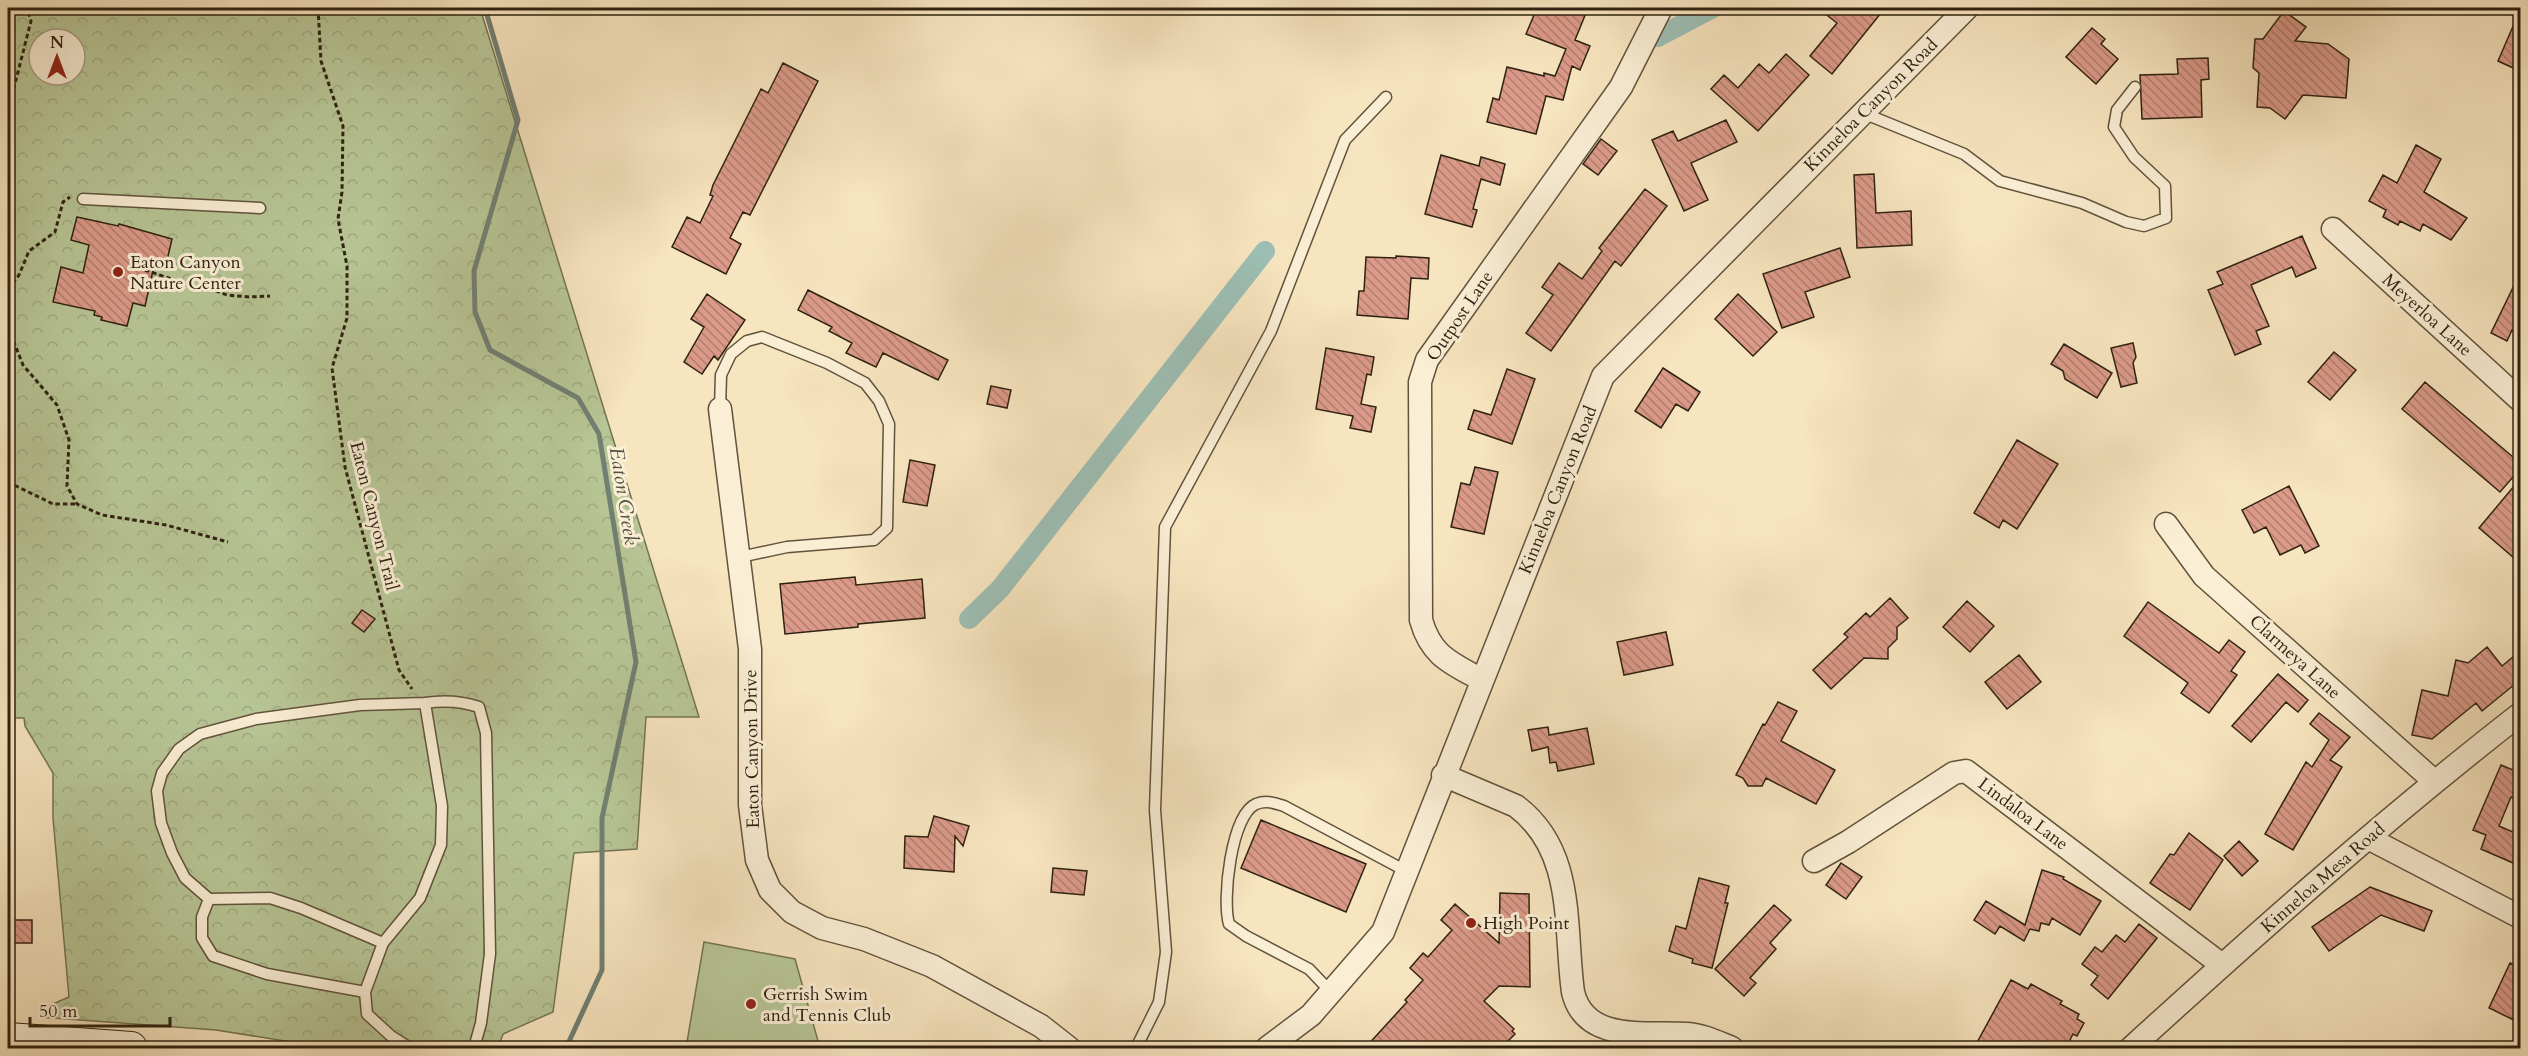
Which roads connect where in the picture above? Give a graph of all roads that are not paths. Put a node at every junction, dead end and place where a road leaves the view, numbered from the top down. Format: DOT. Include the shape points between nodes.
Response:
graph roads {
  1 [pos="1661,8"];
  2 [pos="1967,8"];
  3 [pos="2135,87"];
  4 [pos="1386,97"];
  5 [pos="1863,113"];
  6 [pos="83,199"];
  7 [pos="260,208"];
  8 [pos="2333,229"];
  9 [pos="2520,400"];
  10 [pos="720,410"];
  11 [pos="2166,525"];
  12 [pos="740,557"];
  13 [pos="1482,680"];
  14 [pos="425,703"];
  15 [pos="2520,714"];
  16 [pos="1443,775"];
  17 [pos="2434,781"];
  18 [pos="2368,838"];
  19 [pos="1814,861"];
  20 [pos="1406,872"];
  21 [pos="209,899"];
  22 [pos="2520,917"];
  23 [pos="383,943"];
  24 [pos="2222,965"];
  25 [pos="365,992"];
  26 [pos="1331,992"];
  27 [pos="8,1039"];
  28 [pos="111,1048"];
  29 [pos="410,1048"];
  30 [pos="474,1048"];
  31 [pos="1069,1048"];
  32 [pos="1136,1048"];
  33 [pos="1267,1048"];
  34 [pos="1732,1048"];
  35 [pos="2131,1048"];
  1 -- 13 [label="street, Outpost Lane" via="1621,87 1427,360 1420,382 1421,620 1431,646 1442,658"];
  2 -- 5 [label="street, Kinneloa Canyon Road"];
  3 -- 5 [label="lane" via="2117,110 2114,127 2134,157 2165,186 2166,218 2144,226 2082,203 2000,181 1964,154"];
  4 -- 32 [label="lane" via="1345,140 1271,331 1165,527 1155,810 1166,952 1159,1002"];
  5 -- 13 [label="street, Kinneloa Canyon Road" via="1604,376"];
  6 -- 7 [label="lane"];
  8 -- 9 [label="street, Meyerloa Lane"];
  10 -- 12 [label="street, Eaton Canyon Drive"];
  10 -- 12 [label="lane" via="721,375 731,354 747,341 762,337 865,383 889,424 887,528 874,540 787,547"];
  11 -- 17 [label="street, Clarmeya Lane" via="2204,576"];
  12 -- 31 [label="street, Eaton Canyon Drive" via="750,649 750,805 757,860 770,890 792,912 812,923 932,966 1041,1026"];
  13 -- 16 [label="street, Kinneloa Canyon Road"];
  14 -- 21 [label="lane" via="360,705 256,719 200,734 179,749 162,773 157,791 161,823 185,878"];
  14 -- 23 [label="lane" via="442,806 441,844 420,898"];
  14 -- 30 [label="lane" via="463,702 479,707 486,733 489,954"];
  15 -- 17 [label="street, Kinneloa Mesa Road"];
  16 -- 20 [label="street, Kinneloa Canyon Road"];
  16 -- 34 [label="street" via="1516,806 1544,837 1562,877 1573,992 1586,1014 1619,1033 1689,1034"];
  17 -- 18 [label="street, Kinneloa Mesa Road"];
  18 -- 22 [label="street"];
  18 -- 24 [label="street, Kinneloa Mesa Road"];
  19 -- 24 [label="street, Lindaloa Lane" via="1954,772 1966,771"];
  20 -- 26 [label="street, Kinneloa Canyon Road" via="1383,932"];
  20 -- 26 [label="lane" via="1284,806 1272,802 1254,804 1248,812 1230,859 1226,913 1230,924 1309,969"];
  21 -- 23 [label="lane" via="270,898"];
  21 -- 25 [label="lane" via="202,917 202,938 213,956 267,974"];
  23 -- 25 [label="lane"];
  24 -- 35 [label="street, Kinneloa Mesa Road"];
  25 -- 29 [label="lane" via="367,1014"];
  26 -- 33 [label="street, Kinneloa Canyon Road" via="1311,1015"];
  27 -- 28 [label="main road"];
}
